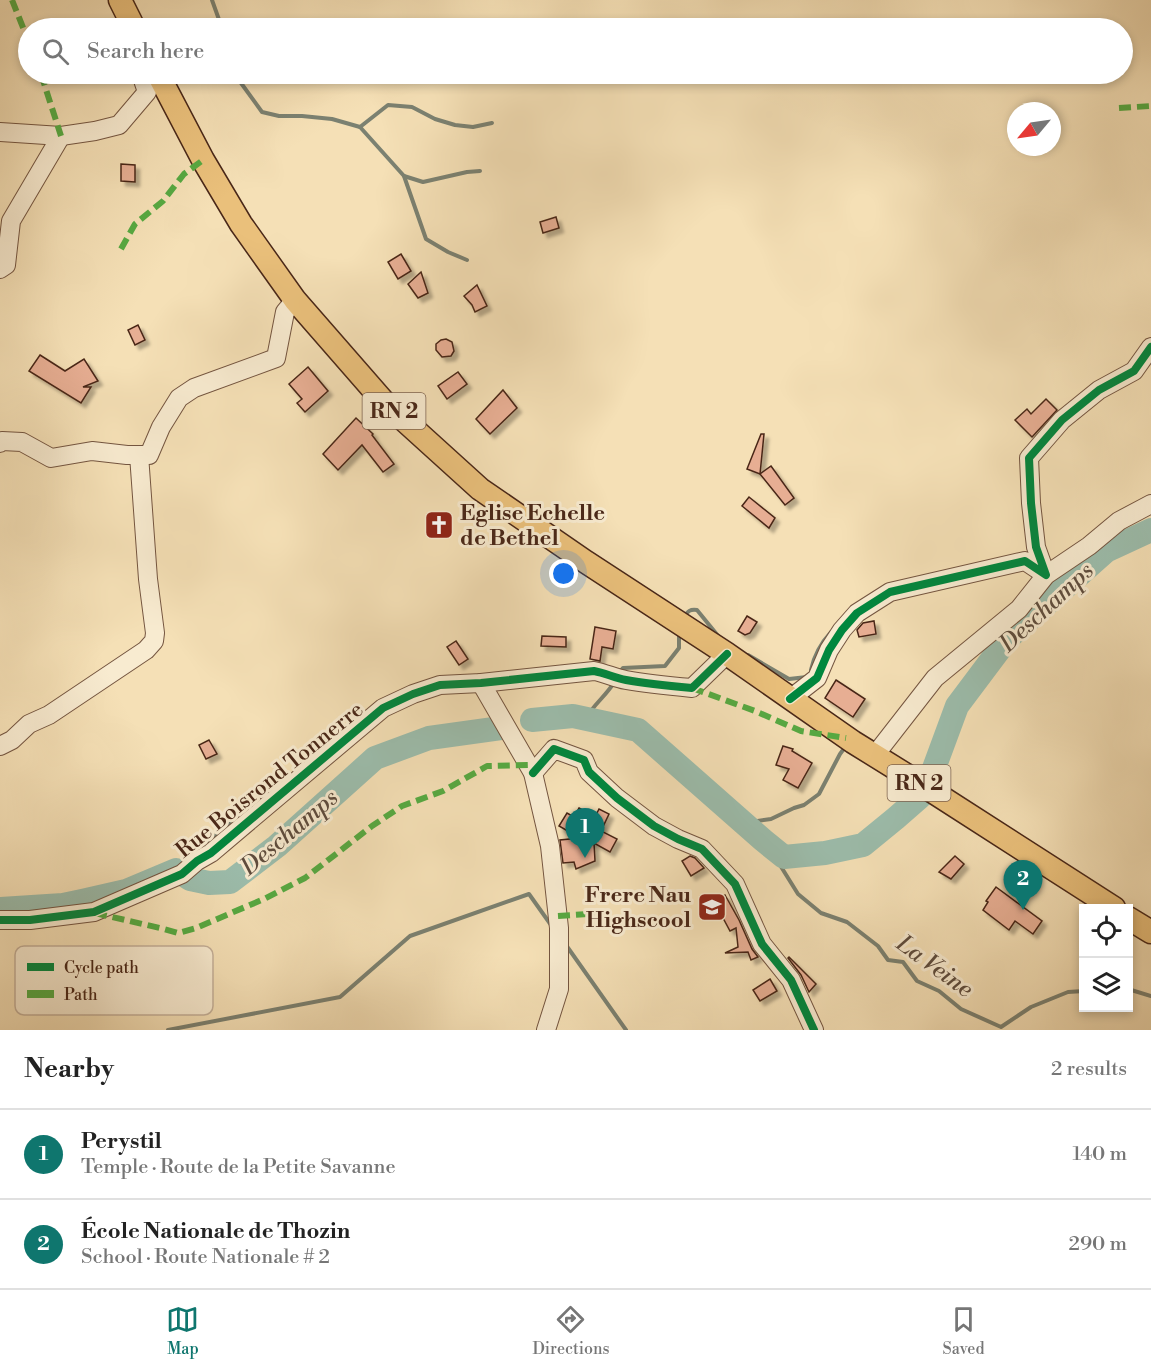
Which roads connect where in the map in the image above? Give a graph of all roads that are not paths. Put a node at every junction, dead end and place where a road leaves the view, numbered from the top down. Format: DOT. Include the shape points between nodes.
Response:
graph roads {
  1 [pos="121,3"];
  2 [pos="126,18"];
  3 [pos="129,18"];
  4 [pos="144,84"];
  5 [pos="163,84"];
  6 [pos="0,132"];
  7 [pos="62,136"];
  8 [pos="0,269"];
  9 [pos="295,300"];
  10 [pos="1151,347"];
  11 [pos="0,443"];
  12 [pos="140,455"];
  13 [pos="1151,504"];
  14 [pos="1046,576"];
  15 [pos="727,654"];
  16 [pos="481,683"];
  17 [pos="790,699"];
  18 [pos="0,746"];
  19 [pos="875,755"];
  20 [pos="533,773"];
  21 [pos="1106,904"];
  22 [pos="0,920"];
  23 [pos="1133,921"];
  24 [pos="1151,932"];
  25 [pos="546,1030"];
  26 [pos="814,1030"];
  1 -- 2 [label="street"];
  1 -- 3 [label="main road"];
  4 -- 7 [label="street" via="147,92 119,124"];
  5 -- 9 [label="main road, RN 2" via="241,224"];
  6 -- 7 [label="street"];
  7 -- 8 [label="street" via="11,221 6,265"];
  9 -- 12 [label="street" via="285,312 276,358 194,388 178,398 149,455"];
  9 -- 15 [label="main road, RN 2" via="384,402 480,489"];
  10 -- 14 [label="street" via="1134,371 1089,397 1062,420 1029,458 1036,547"];
  11 -- 12 [label="street" via="22,442 51,458 92,451"];
  12 -- 18 [label="street" via="154,641"];
  13 -- 14 [label="street" via="1119,521"];
  14 -- 17 [label="street" via="1025,561 890,592 857,613 829,650 817,678"];
  14 -- 19 [label="street" via="1019,609 935,678"];
  15 -- 16 [label="street, Rue Boisrond Tonnerre" via="692,688 623,680 594,671"];
  15 -- 17 [label="main road, RN 2"];
  16 -- 20 [label="street"];
  16 -- 22 [label="street, Rue Boisrond Tonnerre" via="440,685 383,708 182,874 94,912"];
  17 -- 19 [label="main road, RN 2"];
  19 -- 21 [label="main road, RN 2"];
  20 -- 25 [label="street" via="550,846 559,928 559,989"];
  20 -- 26 [label="street" via="554,749 584,760 590,772 654,826 702,849 735,884 762,944 790,980"];
  23 -- 24 [label="main road"];
}
